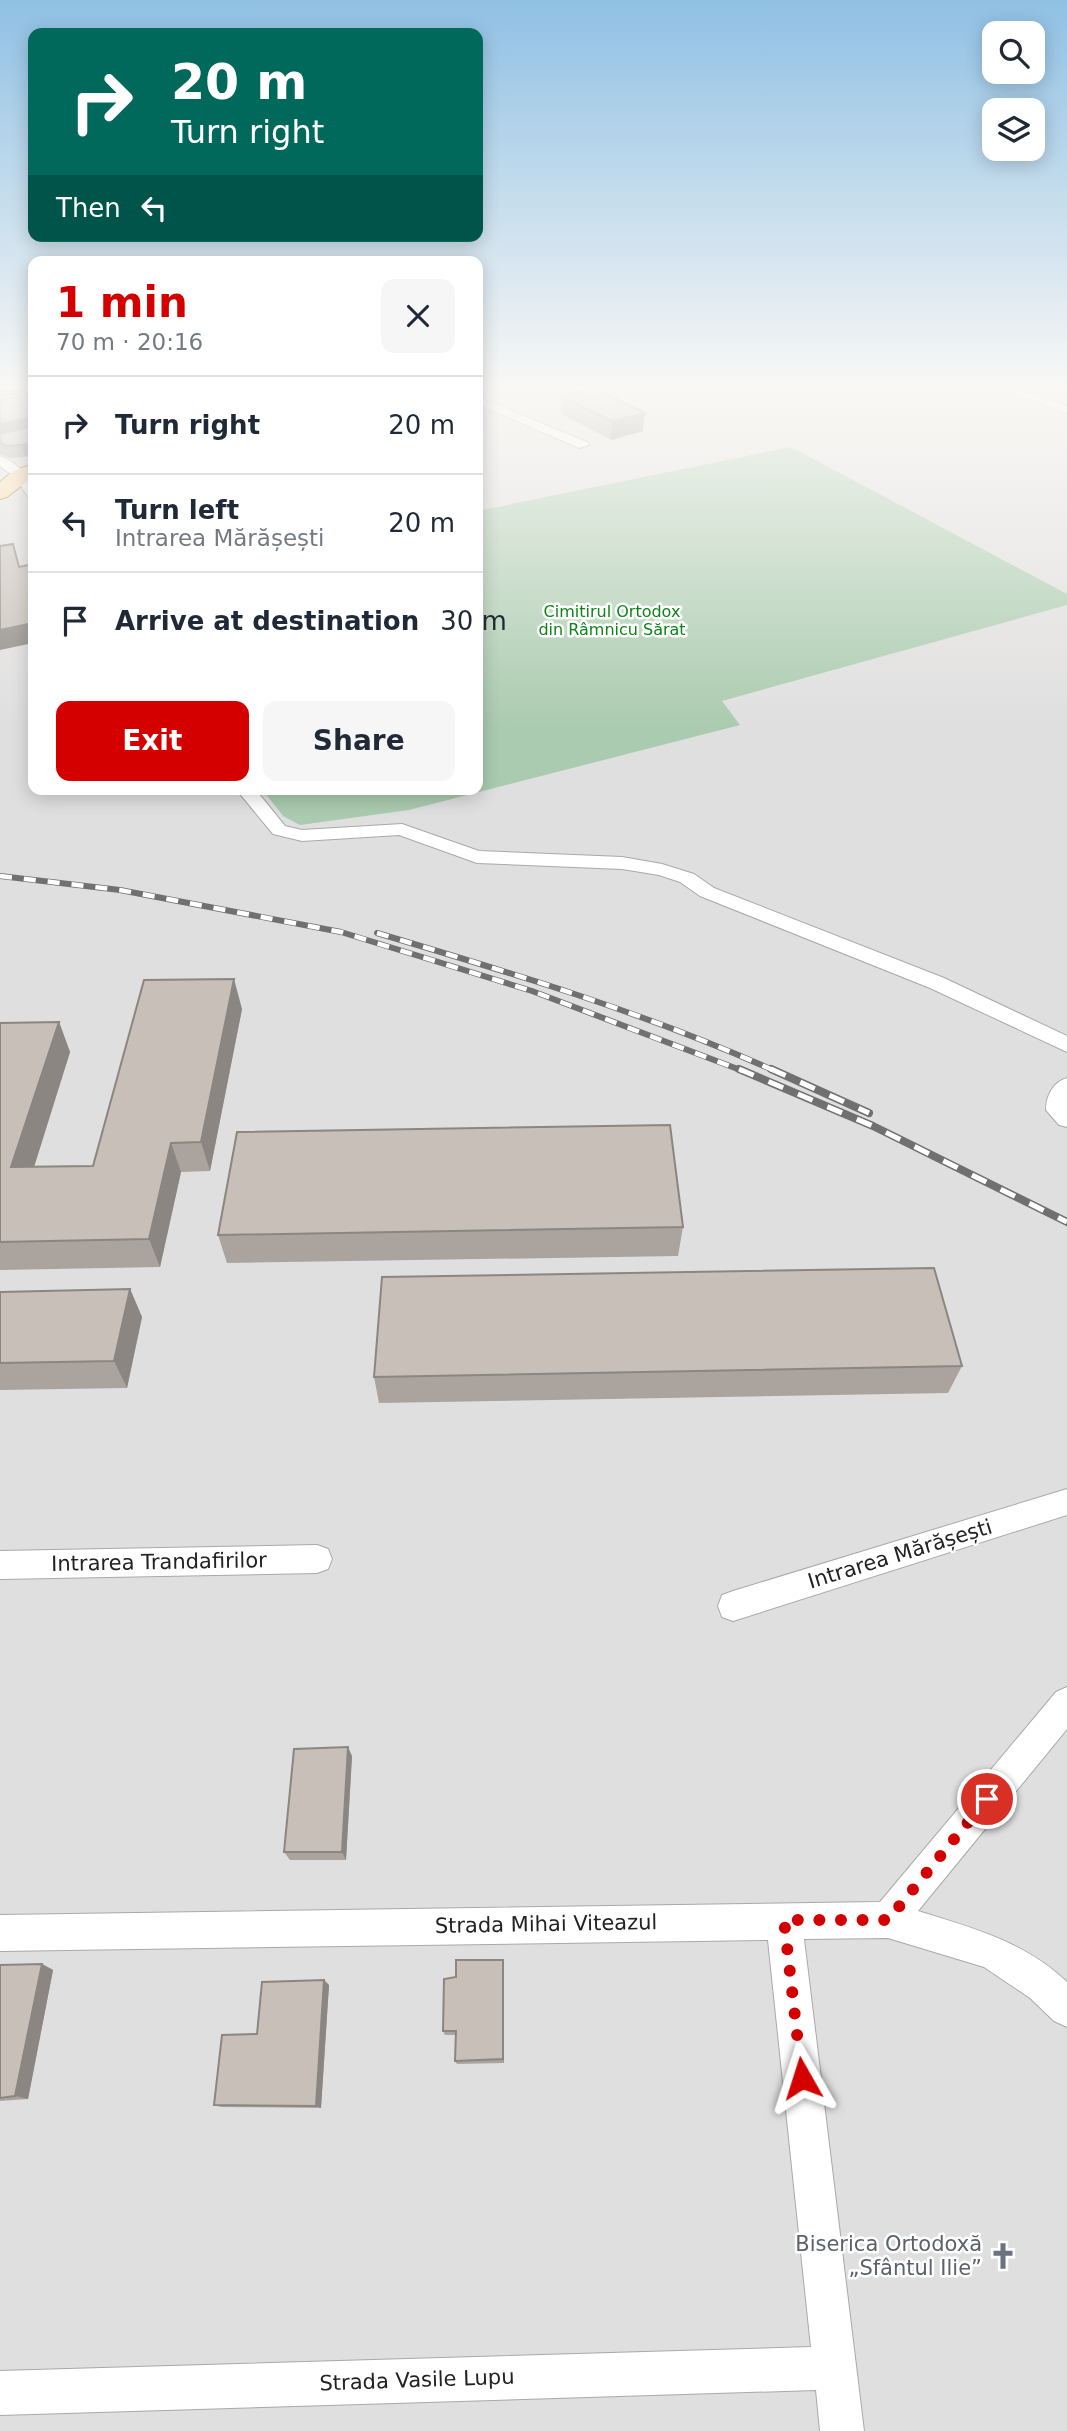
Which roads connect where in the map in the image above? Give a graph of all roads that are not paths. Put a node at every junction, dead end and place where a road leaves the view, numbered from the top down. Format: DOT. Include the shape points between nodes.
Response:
graph roads {
  1 [pos="249,795"];
  2 [pos="1067,1045"];
  3 [pos="1067,1086"];
  4 [pos="1067,1119"];
  5 [pos="1067,1503"];
  6 [pos="317,1559"];
  7 [pos="0,1565"];
  8 [pos="733,1606"];
  9 [pos="1067,1703"];
  10 [pos="784,1920"];
  11 [pos="888,1920"];
  12 [pos="0,1933"];
  13 [pos="1067,2008"];
  14 [pos="834,2368"];
  15 [pos="0,2393"];
  16 [pos="842,2431"];
  1 -- 2 [label="street" via="271,824 287,833 327,836 402,829 477,857 622,863 687,878 708,892 937,983"];
  3 -- 4 [label="street" via="1057,1110"];
  5 -- 8 [label="street, Intrarea Mărășești"];
  6 -- 7 [label="street, Intrarea Trandafirilor"];
  9 -- 11 [label="street"];
  10 -- 11 [label="street, Strada Mihai Viteazul"];
  10 -- 12 [label="street, Strada Mihai Viteazul"];
  10 -- 14 [label="street"];
  11 -- 13 [label="street, Strada Mihai Viteazul" via="993,1952 1043,1985"];
  14 -- 15 [label="street, Strada Vasile Lupu"];
  14 -- 16 [label="street"];
}
